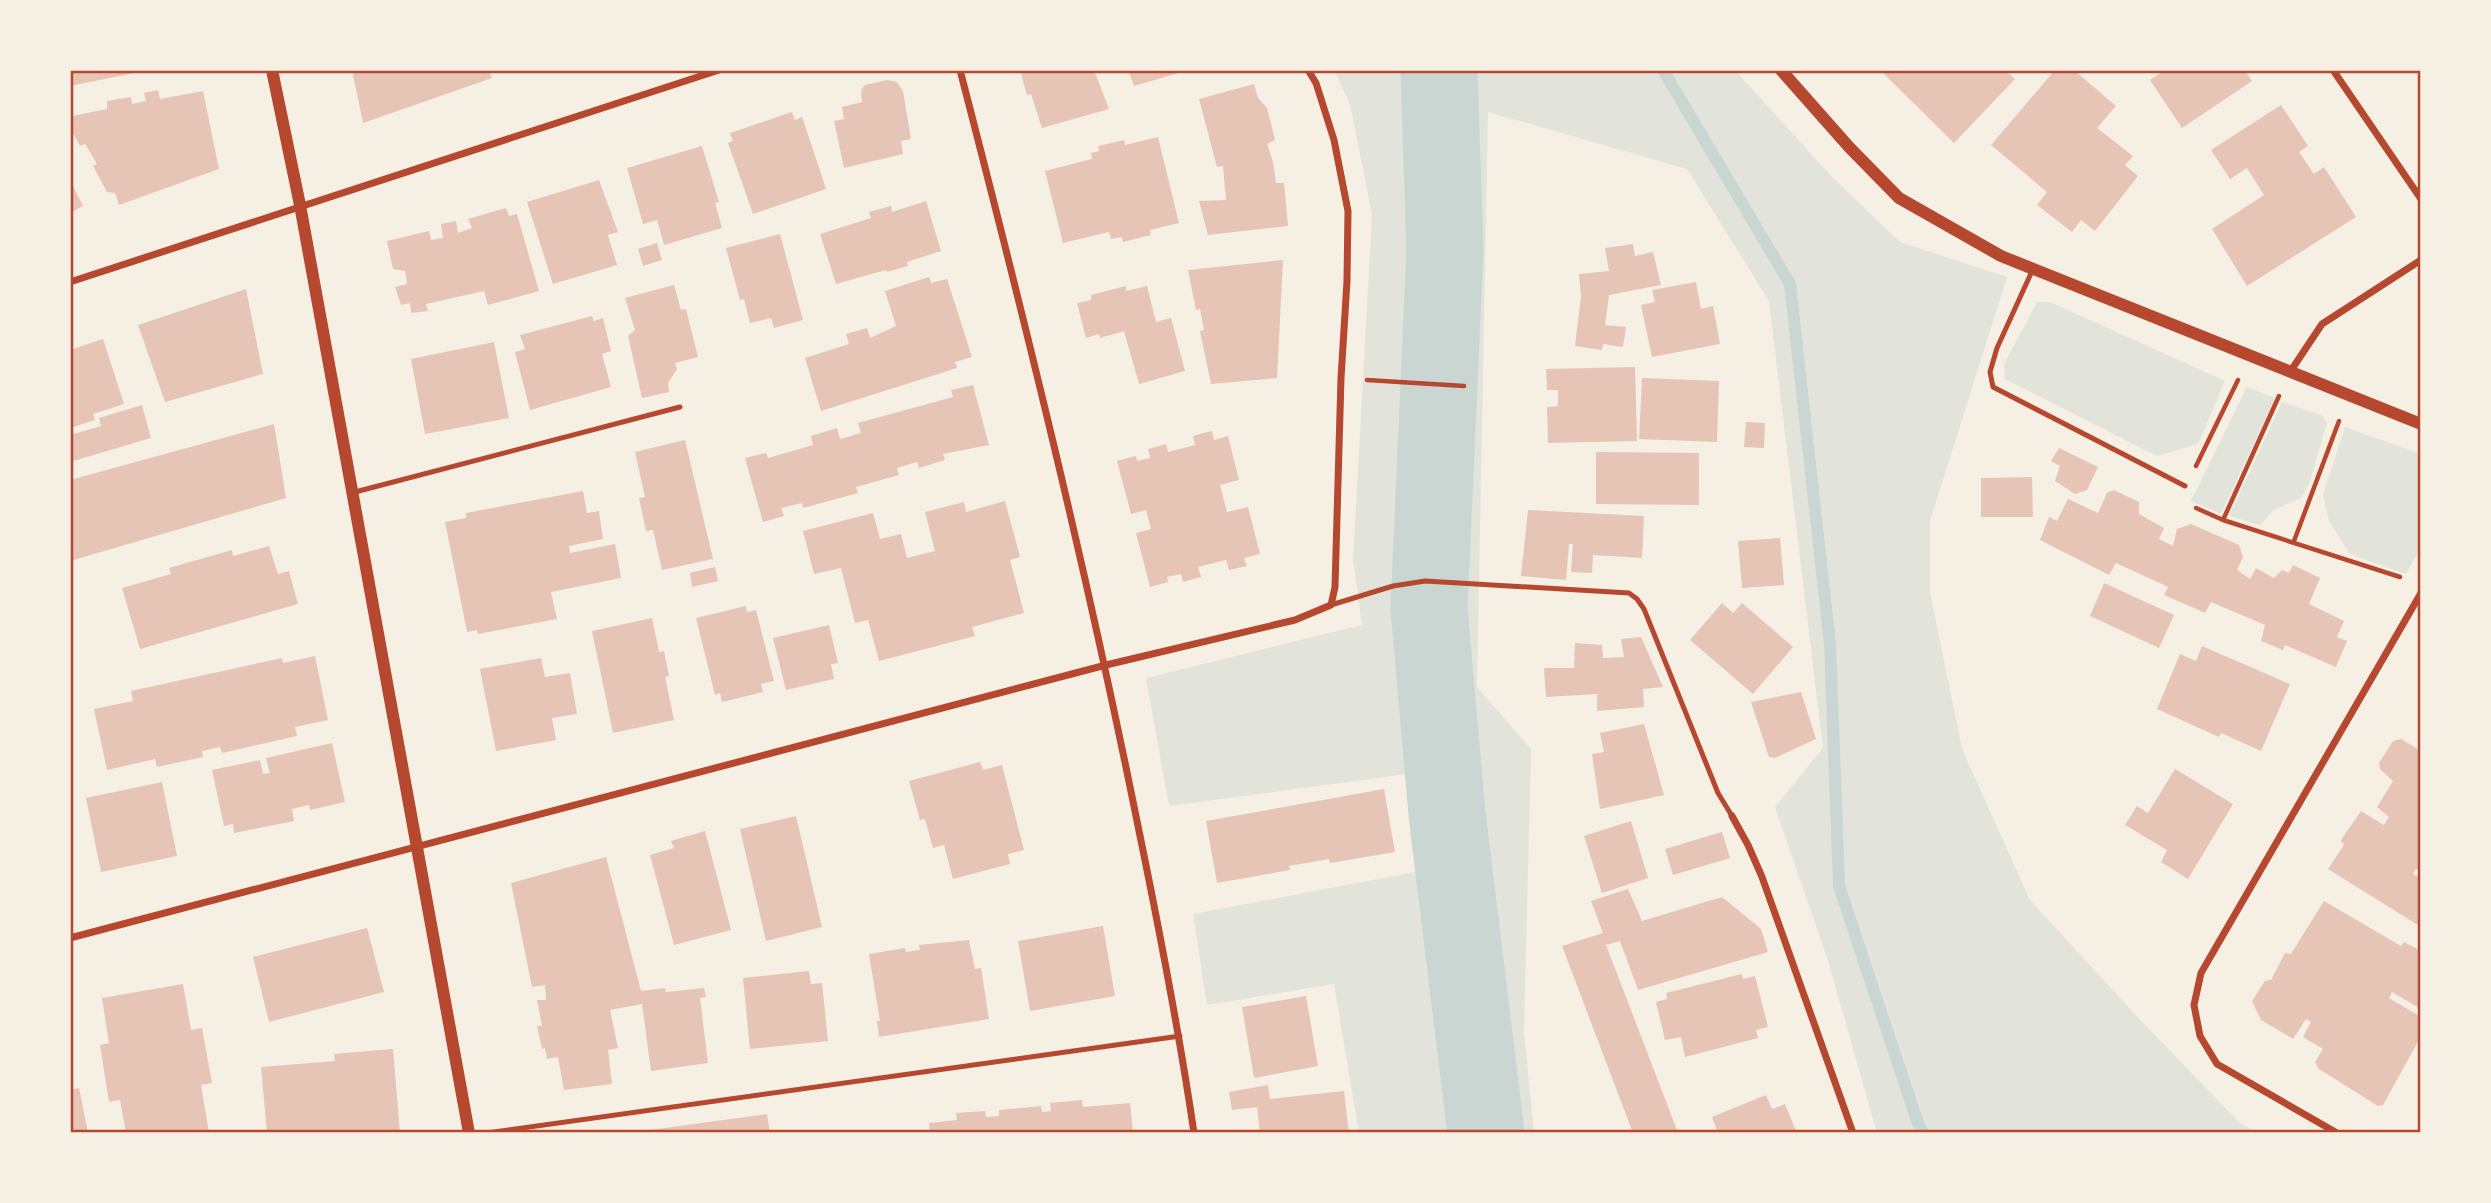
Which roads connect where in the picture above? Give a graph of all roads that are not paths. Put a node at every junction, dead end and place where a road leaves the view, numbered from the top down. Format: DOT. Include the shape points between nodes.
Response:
graph roads {
  1 [pos="272,70"];
  2 [pos="719,70"];
  3 [pos="960,70"];
  4 [pos="1308,70"];
  5 [pos="1781,70"];
  6 [pos="2333,70"];
  7 [pos="2421,199"];
  8 [pos="300,205"];
  9 [pos="2421,260"];
  10 [pos="2033,269"];
  11 [pos="70,282"];
  12 [pos="2289,373"];
  13 [pos="680,407"];
  14 [pos="2421,424"];
  15 [pos="2185,486"];
  16 [pos="352,493"];
  17 [pos="2421,593"];
  18 [pos="1331,605"];
  19 [pos="1106,666"];
  20 [pos="1732,816"];
  21 [pos="416,848"];
  22 [pos="70,938"];
  23 [pos="1180,1036"];
  24 [pos="469,1133"];
  25 [pos="487,1133"];
  26 [pos="1194,1133"];
  27 [pos="1853,1133"];
  28 [pos="2337,1133"];
  1 -- 8 [label="street"];
  2 -- 8 [label="street"];
  3 -- 19 [label="street"];
  4 -- 18 [label="street" via="1334,140 1348,211"];
  5 -- 10 [label="street" via="1899,198"];
  6 -- 7 [label="street"];
  8 -- 11 [label="street"];
  8 -- 16 [label="street"];
  9 -- 12 [label="street" via="2322,324"];
  10 -- 12 [label="street"];
  10 -- 15 [label="lane" via="1997,348 1990,372 1993,387"];
  12 -- 14 [label="street"];
  13 -- 16 [label="lane"];
  16 -- 21 [label="street"];
  17 -- 28 [label="street" via="2201,972 2194,1005 2200,1036 2217,1064"];
  18 -- 19 [label="street" via="1294,620"];
  18 -- 20 [label="lane" via="1425,581 1629,593 1644,609 1718,793"];
  19 -- 21 [label="street"];
  19 -- 23 [label="street"];
  20 -- 27 [label="street" via="1762,877"];
  21 -- 22 [label="street"];
  21 -- 24 [label="street"];
  23 -- 25 [label="lane"];
  23 -- 26 [label="street"];
}
